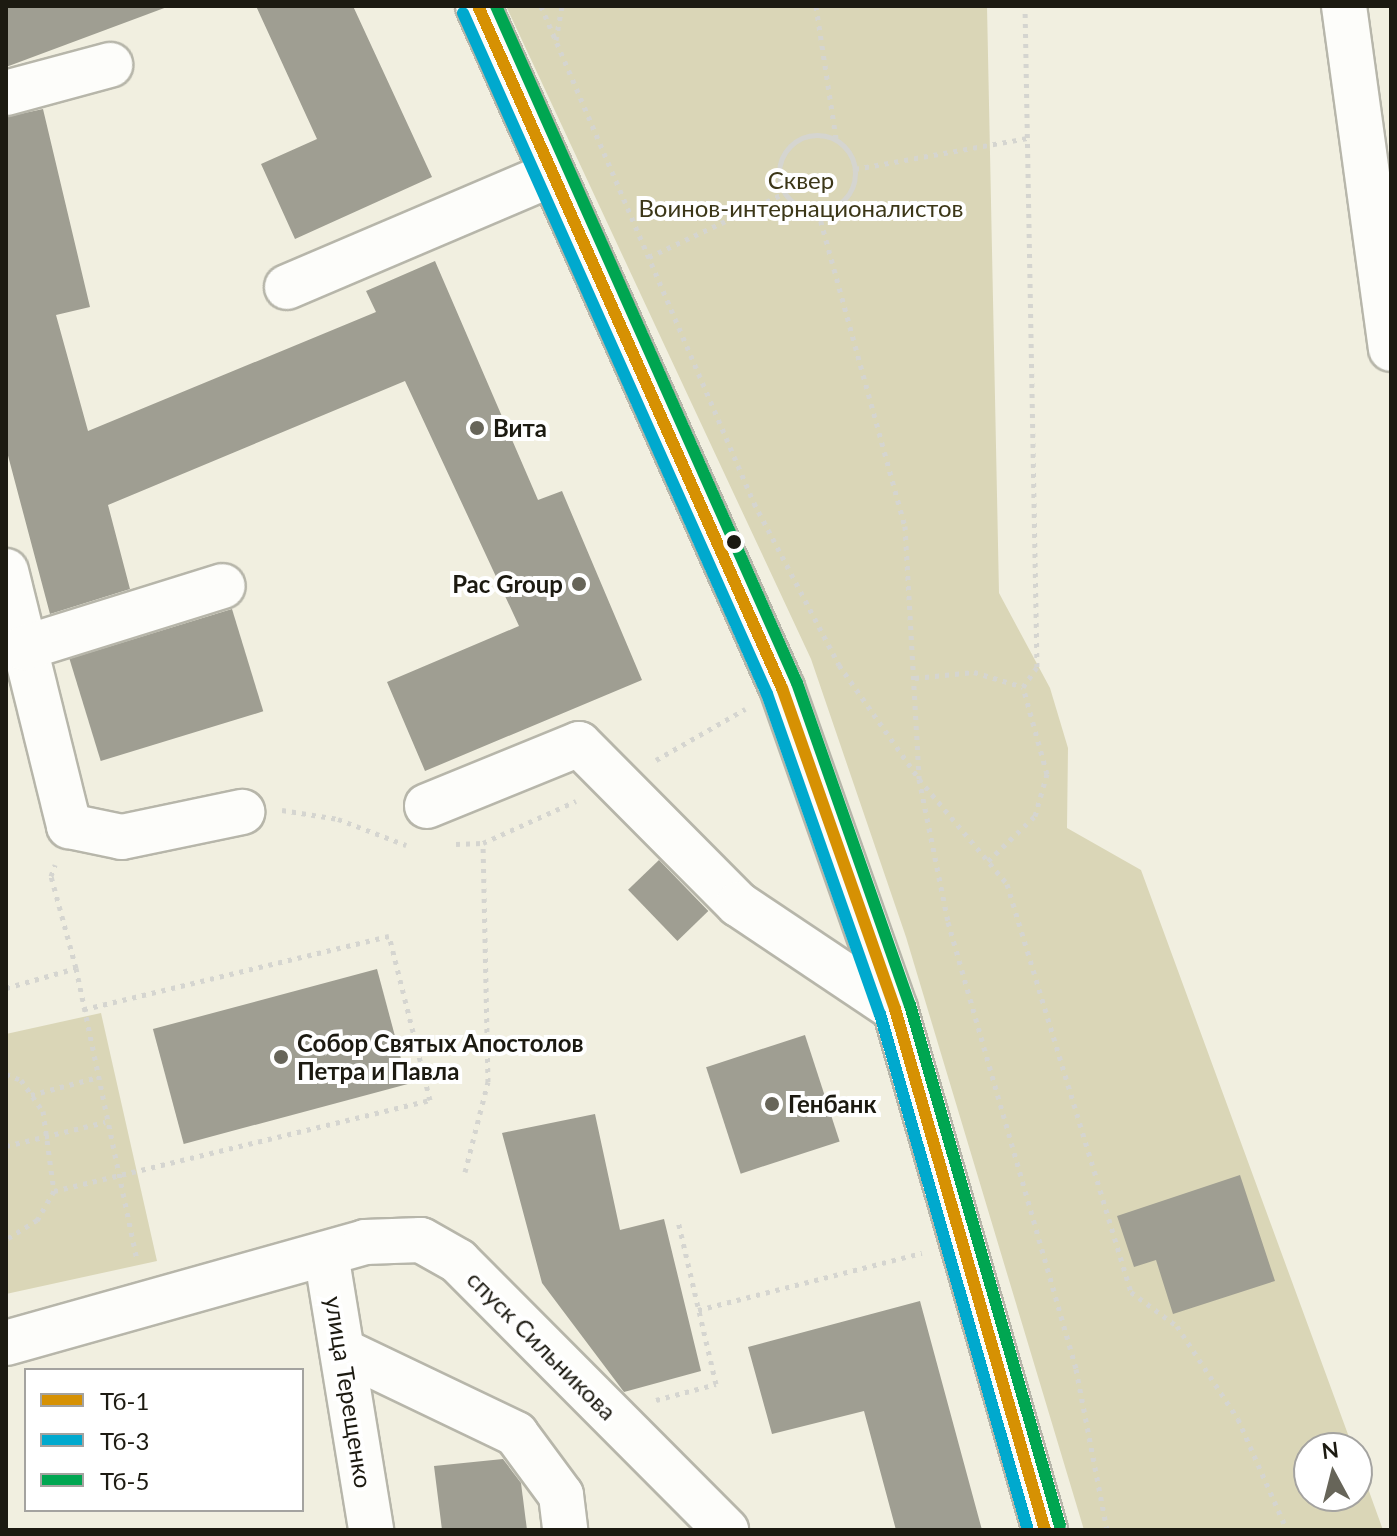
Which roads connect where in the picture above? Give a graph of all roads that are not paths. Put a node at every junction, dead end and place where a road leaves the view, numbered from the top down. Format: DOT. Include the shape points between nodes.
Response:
graph roads {
  1 [pos="478,6"];
  2 [pos="1344,6"];
  3 [pos="110,65"];
  4 [pos="6,93"];
  5 [pos="550,175"];
  6 [pos="287,287"];
  7 [pos="1391,349"];
  8 [pos="6,571"];
  9 [pos="223,586"];
  10 [pos="24,648"];
  11 [pos="427,806"];
  12 [pos="261,811"];
  13 [pos="895,1009"];
  14 [pos="326,1254"];
  15 [pos="6,1343"];
  16 [pos="343,1351"];
  17 [pos="371,1530"];
  18 [pos="565,1530"];
  19 [pos="726,1530"];
  20 [pos="1045,1530"];
  1 -- 5 [label="street"];
  2 -- 7 [label="street"];
  3 -- 4 [label="street"];
  5 -- 6 [label="street"];
  5 -- 13 [label="street" via="782,688"];
  8 -- 10 [label="street"];
  9 -- 10 [label="street"];
  10 -- 12 [label="street" via="69,826 122,837"];
  11 -- 13 [label="street" via="579,744 738,904"];
  13 -- 20 [label="street"];
  14 -- 15 [label="street, спуск Сильникова"];
  14 -- 16 [label="street, улица Терещенко"];
  14 -- 19 [label="street, спуск Сильникова" via="384,1238 441,1247"];
  16 -- 17 [label="street, улица Терещенко"];
  16 -- 18 [label="street" via="516,1434 561,1495"];
}
